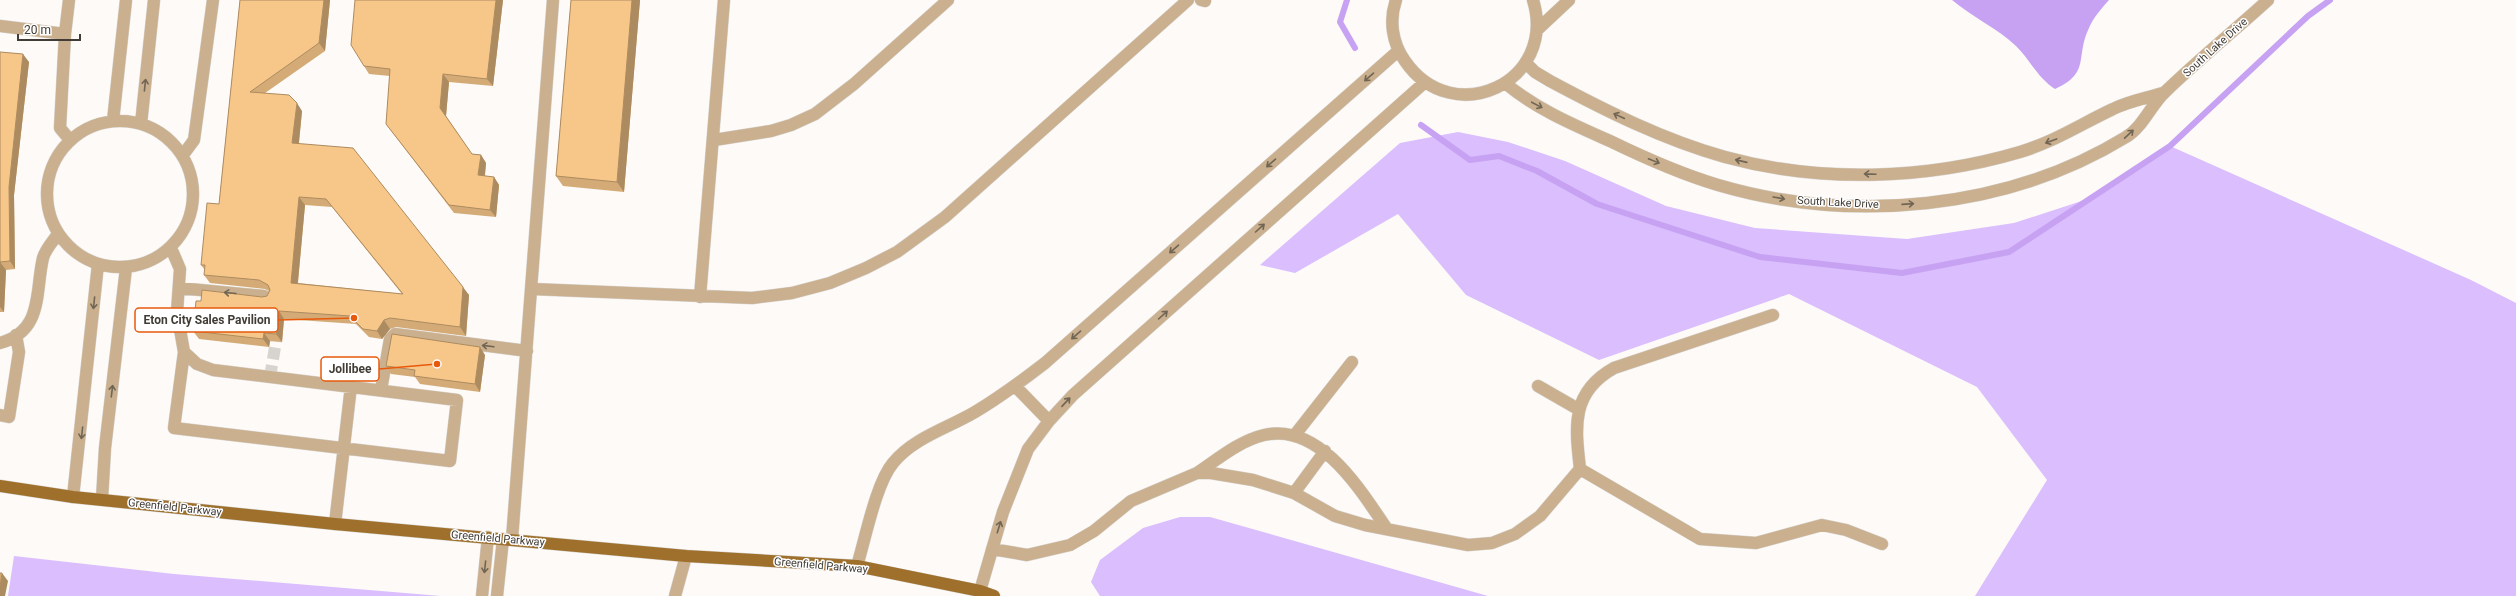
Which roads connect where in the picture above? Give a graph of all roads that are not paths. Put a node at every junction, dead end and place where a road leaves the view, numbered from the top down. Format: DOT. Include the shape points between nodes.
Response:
graph roads {
  1 [pos="69,0"];
  2 [pos="126,0"];
  3 [pos="154,0"];
  4 [pos="212,0"];
  5 [pos="553,0"];
  6 [pos="724,0"];
  7 [pos="948,0"];
  8 [pos="1188,0"];
  9 [pos="1396,0"];
  10 [pos="1533,0"];
  11 [pos="1569,0"];
  12 [pos="2268,0"];
  13 [pos="0,26"];
  14 [pos="1537,30"];
  15 [pos="64,34"];
  16 [pos="1398,51"];
  17 [pos="1526,63"];
  18 [pos="1424,83"];
  19 [pos="1505,83"];
  20 [pos="2163,93"];
  21 [pos="113,121"];
  22 [pos="141,124"];
  23 [pos="70,140"];
  24 [pos="714,140"];
  25 [pos="183,156"];
  26 [pos="58,234"];
  27 [pos="171,248"];
  28 [pos="98,264"];
  29 [pos="126,268"];
  30 [pos="179,288"];
  31 [pos="532,289"];
  32 [pos="700,297"];
  33 [pos="268,298"];
  34 [pos="1773,315"];
  35 [pos="16,335"];
  36 [pos="0,343"];
  37 [pos="527,351"];
  38 [pos="184,352"];
  39 [pos="1352,362"];
  40 [pos="351,386"];
  41 [pos="1015,386"];
  42 [pos="1538,386"];
  43 [pos="381,390"];
  44 [pos="1578,409"];
  45 [pos="0,415"];
  46 [pos="1049,421"];
  47 [pos="1294,436"];
  48 [pos="343,449"];
  49 [pos="1325,451"];
  50 [pos="1580,469"];
  51 [pos="1197,473"];
  52 [pos="0,486"];
  53 [pos="1294,493"];
  54 [pos="73,497"];
  55 [pos="102,499"];
  56 [pos="335,524"];
  57 [pos="1388,529"];
  58 [pos="488,537"];
  59 [pos="508,539"];
  60 [pos="1882,544"];
  61 [pos="992,549"];
  62 [pos="686,556"];
  63 [pos="857,566"];
  64 [pos="980,591"];
  65 [pos="482,596"];
  66 [pos="497,596"];
  67 [pos="675,596"];
  68 [pos="994,596"];
  1 -- 15 [label="street"];
  2 -- 21 [label="street"];
  22 -- 3 [label="street, one-way"];
  4 -- 25 [label="street" via="194,140"];
  5 -- 31 [label="street"];
  6 -- 24 [label="street"];
  7 -- 24 [label="street" via="854,84 815,114 770,131"];
  8 -- 32 [label="street" via="945,217 897,252 830,283 792,293 752,298"];
  9 -- 16 [label="street" via="1392,30"];
  10 -- 14 [label="street"];
  11 -- 14 [label="street"];
  12 -- 20 [label="street, South Lake Drive"];
  13 -- 15 [label="street"];
  14 -- 17 [label="street" via="1534,46"];
  15 -- 23 [label="street" via="60,128"];
  16 -- 18 [label="street"];
  16 -- 41 [label="street, one-way" via="1045,363"];
  17 -- 19 [label="street"];
  20 -- 17 [label="street, South Lake Drive, one-way" via="2114,108 2062,137 2021,152 1963,167 1882,174 1802,172 1725,157 1659,135 1550,82"];
  18 -- 19 [label="street" via="1444,92 1466,95 1488,92"];
  46 -- 18 [label="street, one-way" via="1073,395"];
  19 -- 20 [label="street, South Lake Drive, one-way" via="1532,103 1578,127 1688,175 1760,195 1845,205 1907,204 1970,197 2029,183 2077,164 2129,136"];
  21 -- 22 [label="street"];
  21 -- 23 [label="street" via="94,125"];
  22 -- 25 [label="street" via="164,134"];
  23 -- 26 [label="street" via="51,166 47,207 51,224"];
  24 -- 32 [label="street"];
  25 -- 27 [label="street" via="192,180 187,218 179,238"];
  26 -- 28 [label="street" via="78,254"];
  26 -- 35 [label="street" via="43,256 38,301 31,321"];
  27 -- 29 [label="street" via="147,264"];
  27 -- 30 [label="street" via="180,269"];
  28 -- 29 [label="street"];
  28 -- 54 [label="street, one-way"];
  55 -- 29 [label="street, one-way" via="105,448"];
  33 -- 30 [label="street, one-way"];
  30 -- 38 [label="street" via="177,312"];
  31 -- 32 [label="street"];
  31 -- 37 [label="street"];
  34 -- 44 [label="street" via="1614,368 1599,376"];
  35 -- 36 [label="street"];
  35 -- 45 [label="street" via="19,352 10,417"];
  37 -- 43 [label="street, one-way" via="395,334 390,339"];
  37 -- 59 [label="street"];
  38 -- 40 [label="street" via="197,364 212,370"];
  38 -- 48 [label="street" via="174,428"];
  39 -- 47 [label="street"];
  40 -- 43 [label="street"];
  40 -- 48 [label="street"];
  41 -- 46 [label="street"];
  41 -- 63 [label="street" via="975,412 908,448 892,464 880,488"];
  42 -- 44 [label="street"];
  43 -- 48 [label="street" via="457,400 450,461"];
  44 -- 50 [label="street" via="1576,431"];
  61 -- 46 [label="street, one-way" via="1028,449"];
  47 -- 49 [label="street"];
  47 -- 51 [label="street" via="1264,435 1234,448"];
  48 -- 56 [label="street"];
  49 -- 53 [label="street"];
  49 -- 57 [label="street" via="1353,479"];
  50 -- 57 [label="street" via="1540,516 1515,534 1492,543 1468,544"];
  50 -- 60 [label="street" via="1700,539 1756,543 1822,525 1846,530"];
  51 -- 53 [label="street" via="1253,480"];
  51 -- 61 [label="street" via="1130,501 1094,531 1070,546 1027,555"];
  52 -- 54 [label="main road, Greenfield Parkway"];
  53 -- 57 [label="street" via="1335,516"];
  54 -- 55 [label="main road, Greenfield Parkway"];
  55 -- 56 [label="main road, Greenfield Parkway"];
  56 -- 58 [label="main road, Greenfield Parkway"];
  58 -- 59 [label="main road, Greenfield Parkway"];
  58 -- 65 [label="street, one-way"];
  59 -- 62 [label="main road, Greenfield Parkway"];
  59 -- 66 [label="street"];
  61 -- 64 [label="street"];
  62 -- 63 [label="main road, Greenfield Parkway"];
  62 -- 67 [label="street"];
  63 -- 64 [label="main road, Greenfield Parkway"];
  64 -- 68 [label="main road, Greenfield Parkway"];
}
